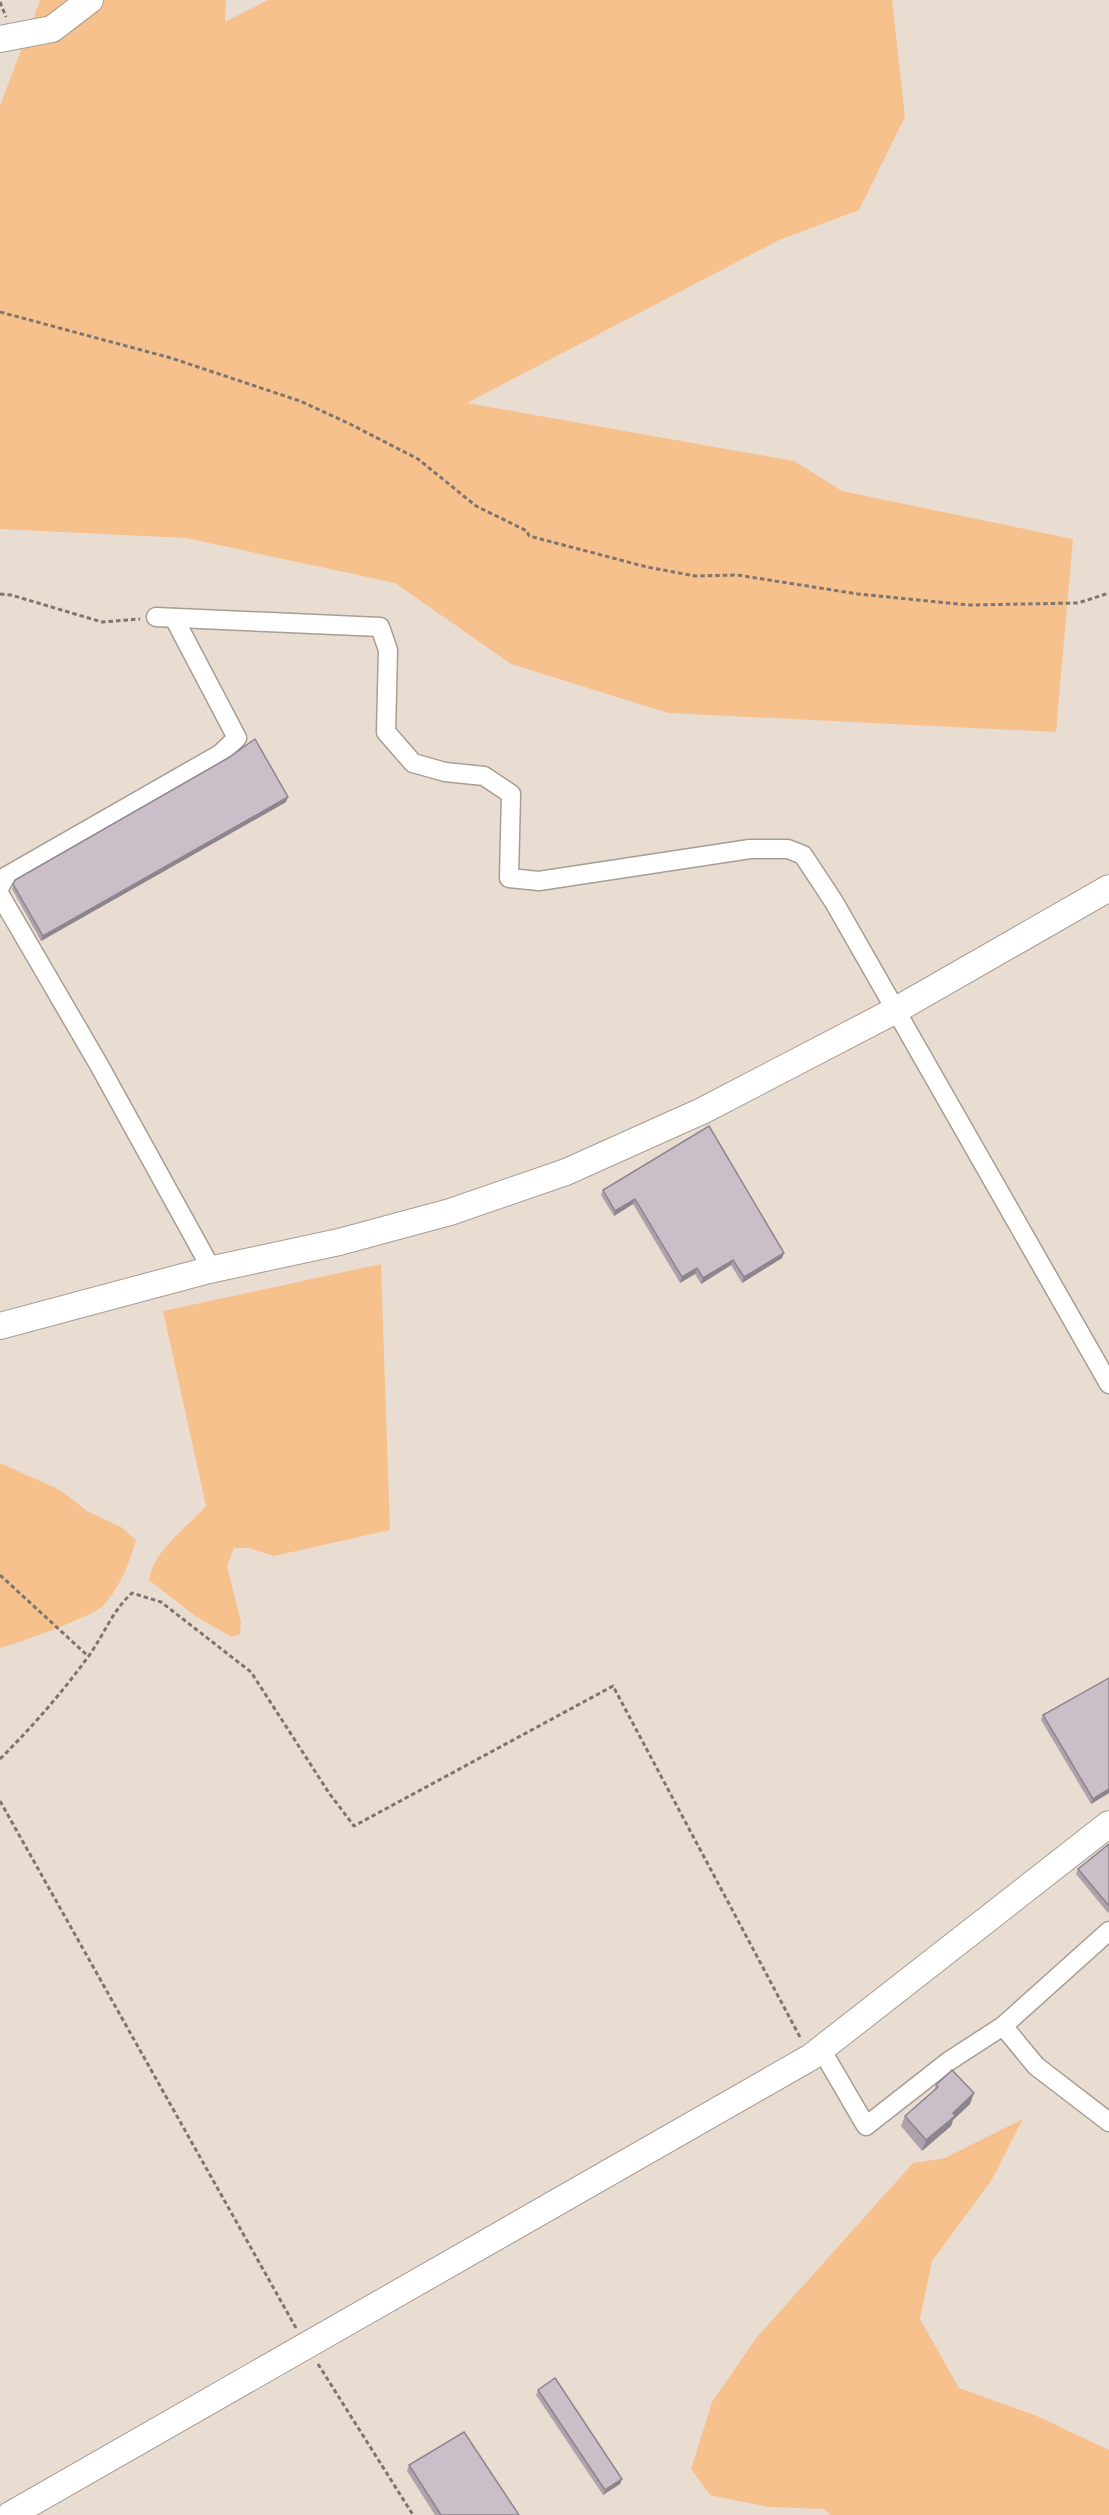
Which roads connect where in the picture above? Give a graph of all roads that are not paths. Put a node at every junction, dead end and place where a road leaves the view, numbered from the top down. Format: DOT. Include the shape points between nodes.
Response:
graph roads {
  1 [pos="90,0"];
  2 [pos="0,39"];
  3 [pos="0,887"];
  4 [pos="1109,888"];
  5 [pos="0,895"];
  6 [pos="896,1010"];
  7 [pos="212,1270"];
  8 [pos="0,1326"];
  9 [pos="1109,1383"];
  10 [pos="1109,1824"];
  11 [pos="1109,1932"];
  12 [pos="1003,2026"];
  13 [pos="816,2053"];
  14 [pos="1109,2122"];
  15 [pos="10,2515"];
  1 -- 2 [label="street" via="51,29"];
  3 -- 6 [label="street" via="5,877 220,754 237,738 165,618 380,627 388,650 386,732 413,763 445,772 484,776 512,794 509,878 539,881 750,849 788,849 803,855"];
  4 -- 6 [label="street"];
  5 -- 7 [label="street"];
  6 -- 7 [label="street" via="702,1111 566,1172 450,1212"];
  6 -- 9 [label="street"];
  7 -- 8 [label="street"];
  10 -- 13 [label="street"];
  11 -- 12 [label="street"];
  12 -- 13 [label="street" via="949,2061 866,2126"];
  12 -- 14 [label="street" via="1036,2066"];
  13 -- 15 [label="street"];
}
